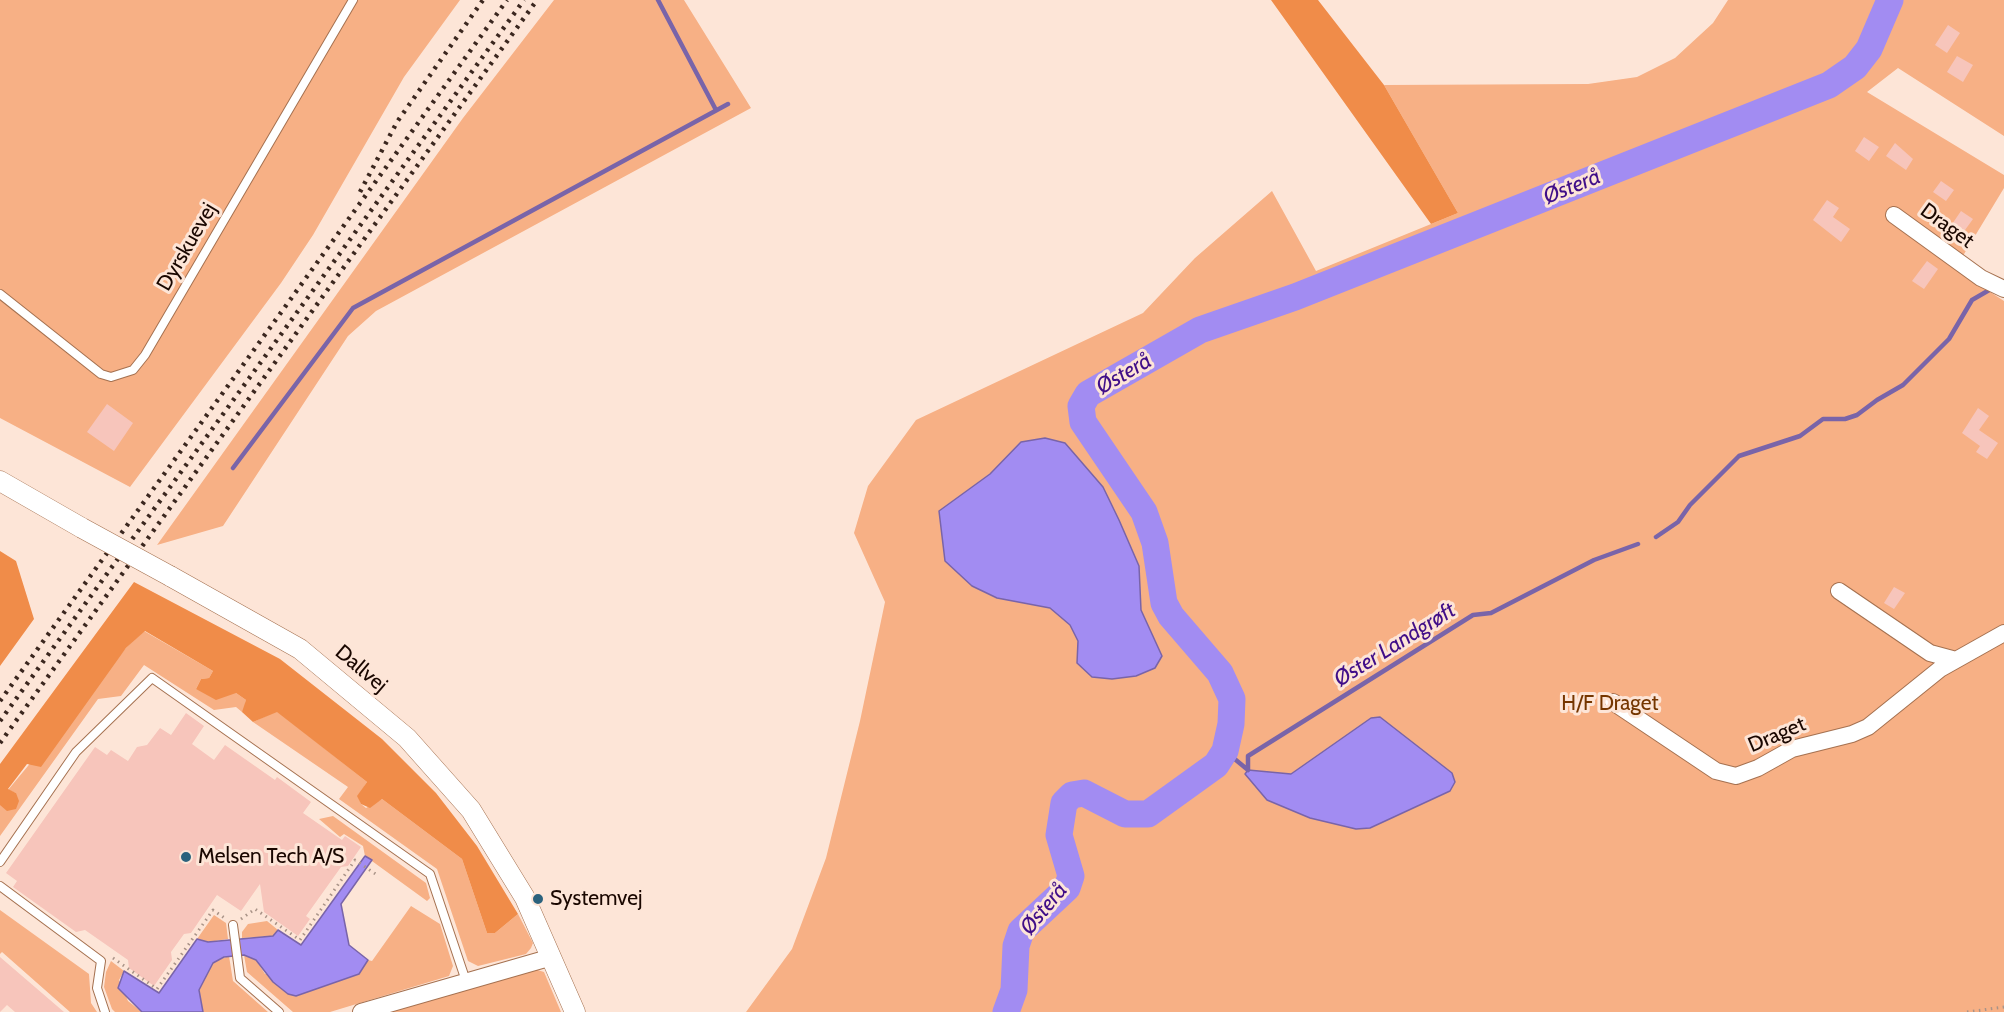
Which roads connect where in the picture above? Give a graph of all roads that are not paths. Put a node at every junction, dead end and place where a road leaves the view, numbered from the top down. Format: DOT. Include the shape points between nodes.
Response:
graph roads {
  1 [pos="352,0"];
  2 [pos="1894,215"];
  3 [pos="2004,289"];
  4 [pos="0,294"];
  5 [pos="0,481"];
  6 [pos="1839,591"];
  7 [pos="2004,633"];
  8 [pos="1956,660"];
  9 [pos="1613,702"];
  10 [pos="0,862"];
  11 [pos="0,886"];
  12 [pos="234,925"];
  13 [pos="552,957"];
  14 [pos="466,981"];
  15 [pos="105,1012"];
  16 [pos="279,1012"];
  17 [pos="361,1012"];
  18 [pos="575,1012"];
  1 -- 4 [label="lane, Dyrskuevej" via="133,370 111,377 101,374"];
  2 -- 3 [label="street, Draget" via="1981,278"];
  5 -- 13 [label="street, Dallvej, bridge" via="300,649 407,738 471,810 525,898"];
  6 -- 8 [label="street" via="1930,653"];
  7 -- 8 [label="street, Draget"];
  8 -- 9 [label="street, Draget" via="1868,727 1792,749 1736,776 1716,771"];
  10 -- 14 [label="lane" via="76,752 152,678 430,874"];
  11 -- 15 [label="lane" via="101,961 97,988"];
  12 -- 16 [label="lane" via="240,978"];
  13 -- 14 [label="street"];
  13 -- 18 [label="street, Dallvej"];
  14 -- 17 [label="street"];
}
